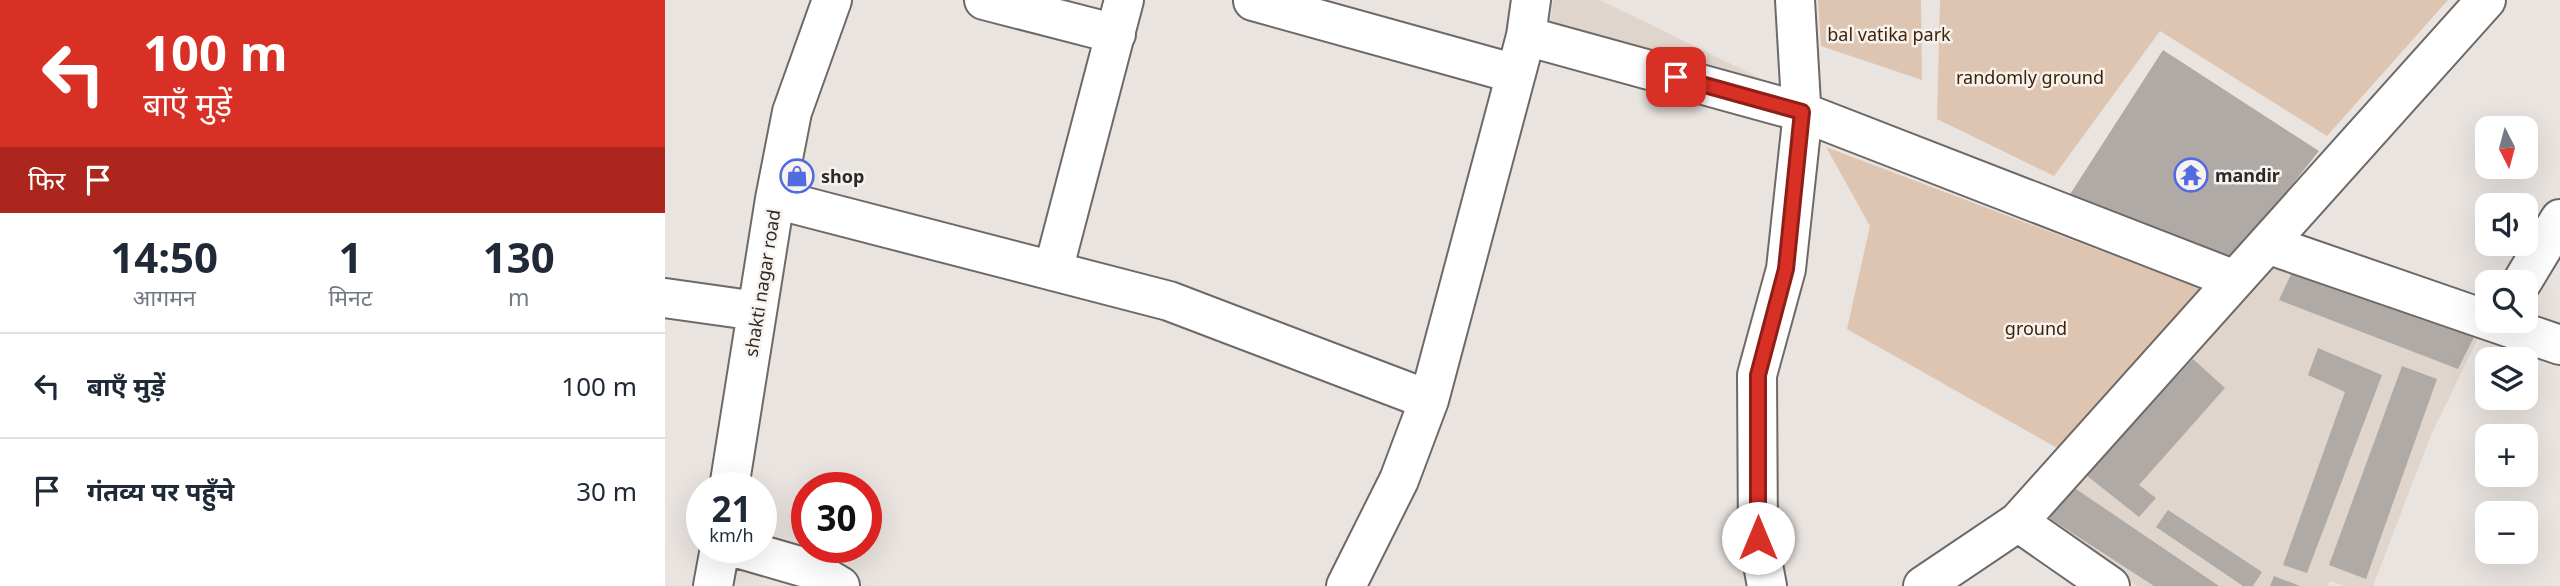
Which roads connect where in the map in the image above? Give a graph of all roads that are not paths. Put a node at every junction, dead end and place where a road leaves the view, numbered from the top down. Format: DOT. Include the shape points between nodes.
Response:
graph roads {
  1 [pos="832,0"];
  2 [pos="983,0"];
  3 [pos="1795,0"];
  4 [pos="2486,0"];
  5 [pos="1253,1"];
  6 [pos="1120,17"];
  7 [pos="1528,18"];
  8 [pos="1516,74"];
  9 [pos="1802,112"];
  10 [pos="775,199"];
  11 [pos="2560,219"];
  12 [pos="2267,244"];
  13 [pos="2529,270"];
  14 [pos="1053,271"];
  15 [pos="2235,280"];
  16 [pos="665,298"];
  17 [pos="757,311"];
  18 [pos="2475,315"];
  19 [pos="2526,333"];
  20 [pos="2560,345"];
  21 [pos="1429,400"];
  22 [pos="732,472"];
  23 [pos="2018,522"];
  24 [pos="777,560"];
  25 [pos="717,563"];
  26 [pos="713,586"];
  27 [pos="841,586"];
  28 [pos="1346,586"];
  29 [pos="1767,586"];
  30 [pos="1923,586"];
  31 [pos="2110,586"];
  1 -- 10 [label="street, shakti nagar road" via="792,112"];
  2 -- 6 [label="street"];
  3 -- 9 [label="street"];
  4 -- 12 [label="street"];
  5 -- 8 [label="street"];
  6 -- 14 [label="street"];
  7 -- 8 [label="street"];
  7 -- 9 [label="street"];
  8 -- 21 [label="street"];
  9 -- 15 [label="street"];
  9 -- 29 [label="street" via="1786,269 1758,375 1758,538"];
  10 -- 14 [label="street"];
  10 -- 17 [label="street, shakti nagar road"];
  11 -- 13 [label="street"];
  12 -- 15 [label="street"];
  12 -- 18 [label="street"];
  14 -- 21 [label="street" via="1169,301"];
  15 -- 23 [label="street"];
  16 -- 17 [label="street"];
  17 -- 22 [label="street, shakti nagar road"];
  19 -- 20 [label="street"];
  21 -- 28 [label="street" via="1399,480"];
  23 -- 30 [label="street"];
  23 -- 31 [label="street"];
  24 -- 27 [label="street" via="813,570"];
  25 -- 26 [label="street"];
}
